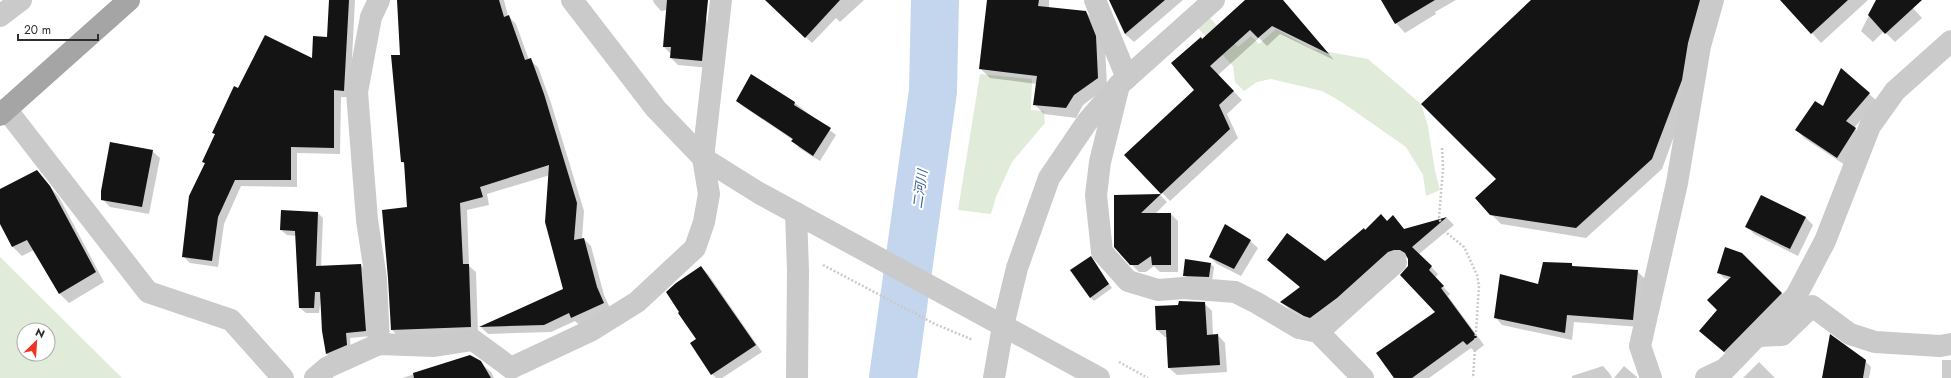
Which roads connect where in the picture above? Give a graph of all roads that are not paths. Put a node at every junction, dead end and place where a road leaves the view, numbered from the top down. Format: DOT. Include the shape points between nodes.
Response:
graph roads {
  1 [pos="21,0"];
  2 [pos="129,0"];
  3 [pos="379,0"];
  4 [pos="572,0"];
  5 [pos="721,0"];
  6 [pos="1095,0"];
  7 [pos="1214,0"];
  8 [pos="1713,0"];
  9 [pos="0,16"];
  10 [pos="1951,41"];
  11 [pos="1123,81"];
  12 [pos="3,112"];
  13 [pos="703,158"];
  14 [pos="796,213"];
  15 [pos="1396,262"];
  16 [pos="1004,326"];
  17 [pos="1318,332"];
  18 [pos="1758,336"];
  19 [pos="379,344"];
  20 [pos="1951,344"];
  21 [pos="511,373"];
  22 [pos="283,378"];
  23 [pos="315,378"];
  24 [pos="797,378"];
  25 [pos="994,378"];
  26 [pos="1099,378"];
  27 [pos="1363,378"];
  28 [pos="1651,378"];
  29 [pos="1706,378"];
  1 -- 9 [label="street"];
  2 -- 12 [label="main road"];
  3 -- 19 [label="street" via="371,17 357,92 367,220 376,279"];
  4 -- 13 [label="street" via="656,109"];
  5 -- 13 [label="street"];
  6 -- 11 [label="street"];
  7 -- 11 [label="street"];
  8 -- 28 [label="street" via="1700,46 1677,182 1640,346"];
  10 -- 18 [label="street" via="1895,91 1870,126 1825,241 1796,296"];
  11 -- 16 [label="street" via="1087,122 1049,178 1017,268"];
  11 -- 17 [label="street" via="1100,162 1096,195 1102,252 1128,281 1158,290 1184,288 1235,292 1299,328"];
  12 -- 22 [label="street" via="148,292 230,320"];
  13 -- 14 [label="street"];
  13 -- 21 [label="street" via="709,194 704,222 695,248 637,302 592,330"];
  14 -- 16 [label="street"];
  14 -- 24 [label="street"];
  15 -- 17 [label="street"];
  16 -- 25 [label="street"];
  16 -- 26 [label="street"];
  17 -- 27 [label="street"];
  18 -- 20 [label="street" via="1782,335 1812,306 1850,334 1875,342 1940,346"];
  18 -- 29 [label="street" via="1725,369"];
  19 -- 21 [label="street" via="434,346 473,340"];
  19 -- 23 [label="street" via="328,367"];
}
